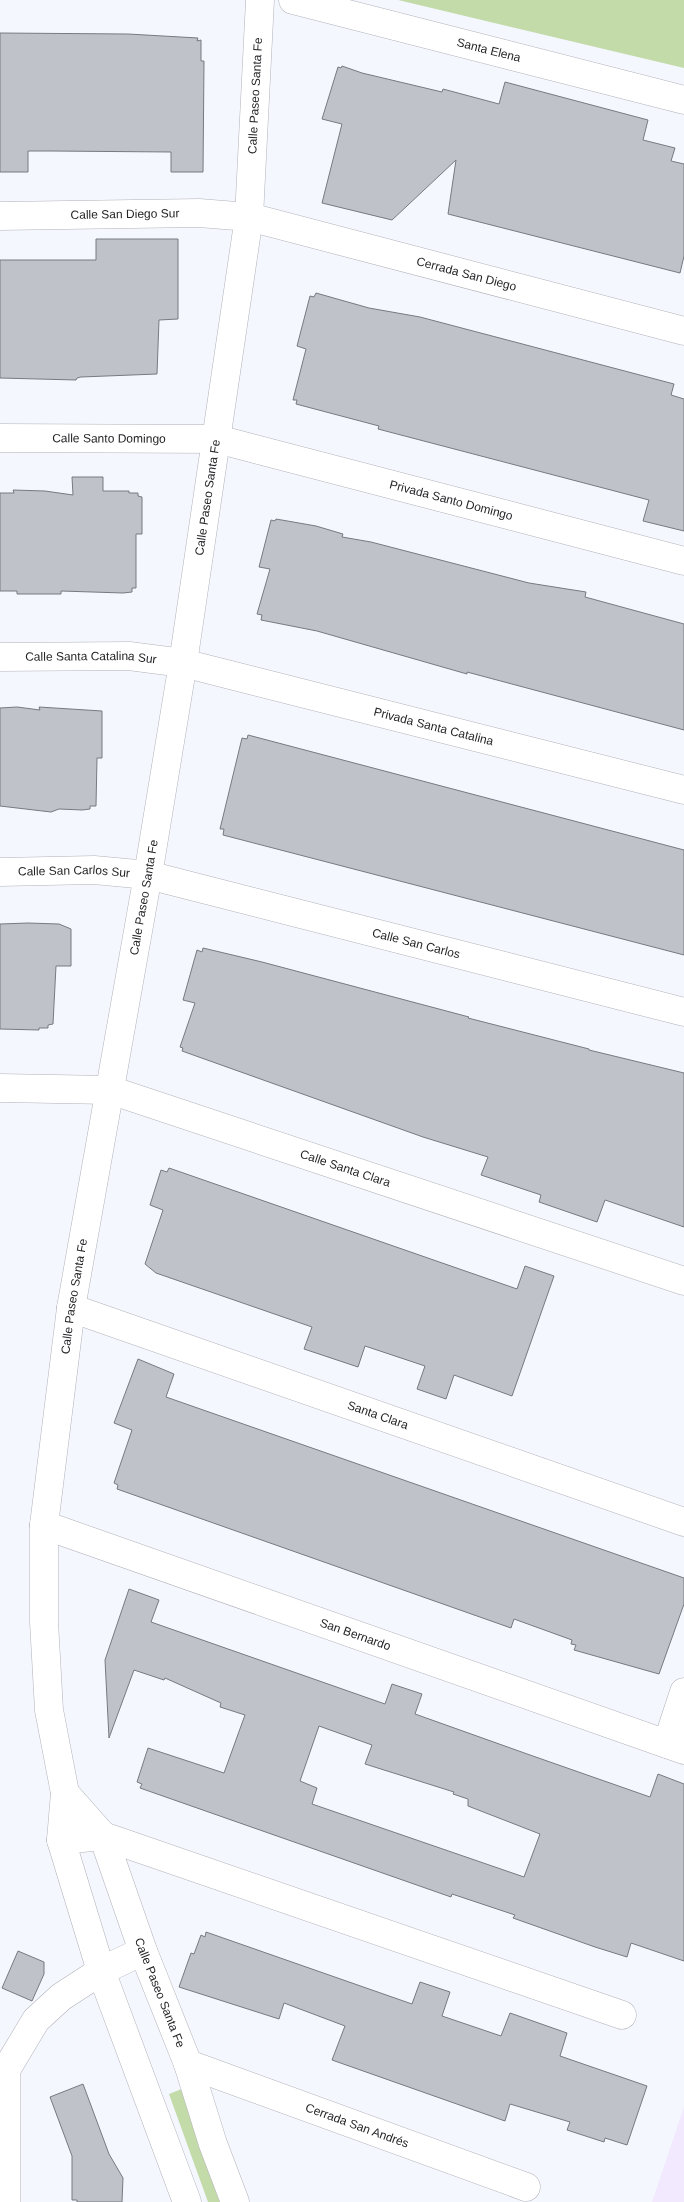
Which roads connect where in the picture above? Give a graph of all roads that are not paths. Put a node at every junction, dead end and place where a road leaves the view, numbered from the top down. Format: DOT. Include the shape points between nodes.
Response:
graph roads {
  1 [pos="260,0"];
  2 [pos="293,0"];
  3 [pos="684,100"];
  4 [pos="0,216"];
  5 [pos="249,217"];
  6 [pos="684,331"];
  7 [pos="0,438"];
  8 [pos="217,439"];
  9 [pos="684,560"];
  10 [pos="0,658"];
  11 [pos="183,663"];
  12 [pos="684,790"];
  13 [pos="0,872"];
  14 [pos="148,875"];
  15 [pos="684,1012"];
  16 [pos="0,1088"];
  17 [pos="110,1090"];
  18 [pos="684,1281"];
  19 [pos="71,1308"];
  20 [pos="684,1522"];
  21 [pos="44,1525"];
  22 [pos="684,1692"];
  23 [pos="675,1747"];
  24 [pos="66,1794"];
  25 [pos="103,1836"];
  26 [pos="61,1840"];
  27 [pos="143,1952"];
  28 [pos="101,1970"];
  29 [pos="622,2015"];
  30 [pos="188,2064"];
  31 [pos="526,2187"];
  32 [pos="6,2202"];
  33 [pos="187,2202"];
  34 [pos="235,2202"];
  1 -- 5 [label="street, Calle Paseo Santa Fe"];
  2 -- 3 [label="street, Santa Elena"];
  4 -- 5 [label="street, Calle San Diego Sur" via="198,213"];
  5 -- 6 [label="street, Cerrada San Diego"];
  5 -- 8 [label="street, Calle Paseo Santa Fe"];
  7 -- 8 [label="street, Calle Santo Domingo"];
  8 -- 9 [label="street, Privada Santo Domingo"];
  8 -- 11 [label="street, Calle Paseo Santa Fe"];
  10 -- 11 [label="street, Calle Santa Catalina Sur" via="128,656"];
  11 -- 12 [label="street, Privada Santa Catalina"];
  11 -- 14 [label="street, Calle Paseo Santa Fe"];
  13 -- 14 [label="street, Calle San Carlos Sur" via="94,870"];
  14 -- 15 [label="street, Calle San Carlos"];
  14 -- 17 [label="street, Calle Paseo Santa Fe"];
  16 -- 17 [label="street, Calle Santa Clara"];
  17 -- 18 [label="street, Calle Santa Clara"];
  17 -- 19 [label="street, Calle Paseo Santa Fe"];
  19 -- 20 [label="street, Santa Clara"];
  19 -- 21 [label="street, Calle Paseo Santa Fe"];
  21 -- 23 [label="street, San Bernardo"];
  21 -- 24 [label="street, Calle Paseo Santa Fe" via="44,1622 49,1710"];
  22 -- 23 [label="street"];
  24 -- 25 [label="street, Calle Paseo Santa Fe"];
  24 -- 26 [label="street, Calle Paseo Santa Fe"];
  25 -- 26 [label="street"];
  25 -- 27 [label="street, Calle Paseo Santa Fe"];
  25 -- 29 [label="street"];
  26 -- 28 [label="street, Calle Paseo Santa Fe"];
  27 -- 28 [label="street"];
  27 -- 30 [label="street, Calle Paseo Santa Fe"];
  28 -- 32 [label="street" via="61,1997 36,2020 6,2070"];
  28 -- 33 [label="street, Calle Paseo Santa Fe"];
  30 -- 31 [label="street, Cerrada San Andrés"];
  30 -- 34 [label="street, Calle Paseo Santa Fe"];
}
